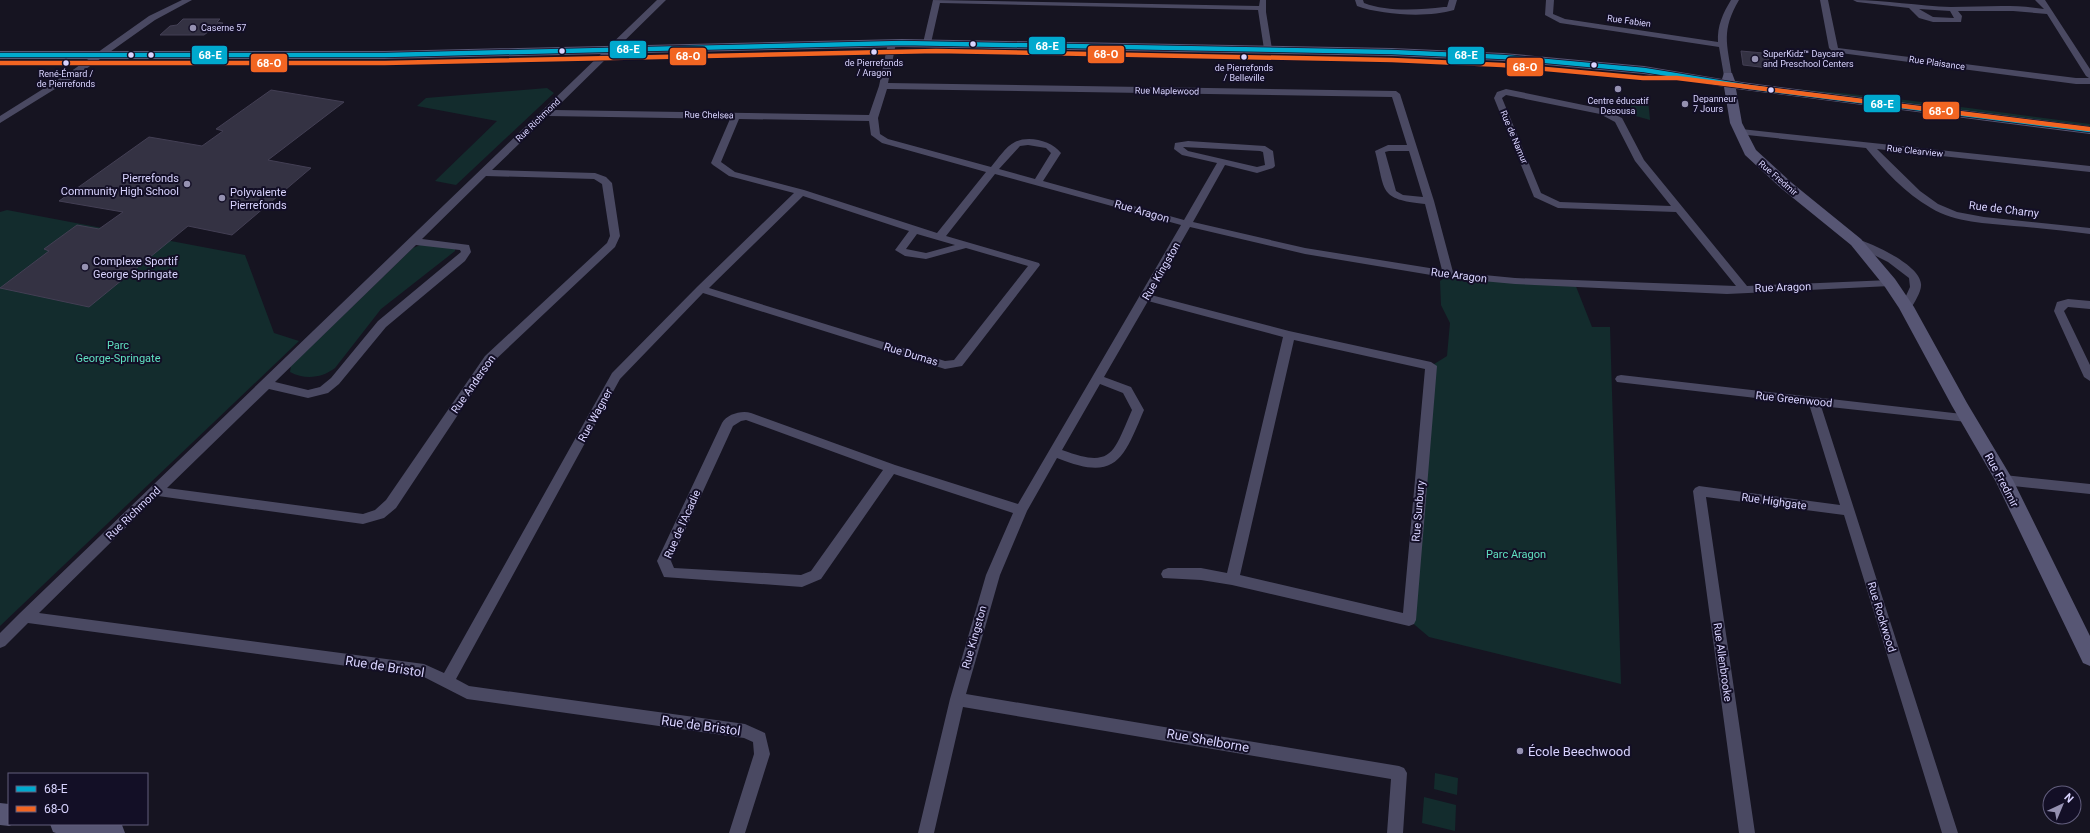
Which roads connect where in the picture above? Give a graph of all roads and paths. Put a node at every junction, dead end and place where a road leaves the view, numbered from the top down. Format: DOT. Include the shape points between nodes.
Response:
graph roads {
  1 [pos="188,0"];
  2 [pos="662,0"];
  3 [pos="1359,0"];
  4 [pos="1453,0"];
  5 [pos="1550,0"];
  6 [pos="1735,0"];
  7 [pos="1824,0"];
  8 [pos="1857,0"];
  9 [pos="1928,0"];
  10 [pos="2019,0"];
  11 [pos="2039,0"];
  12 [pos="937,1"];
  13 [pos="1042,2"];
  14 [pos="1130,3"];
  15 [pos="1262,4"];
  16 [pos="1912,7"];
  17 [pos="2024,7"];
  18 [pos="1935,8"];
  19 [pos="1952,9"];
  20 [pos="2050,12"];
  21 [pos="892,43"];
  22 [pos="927,43"];
  23 [pos="1722,45"];
  24 [pos="610,49"];
  25 [pos="1268,49"];
  26 [pos="0,55"];
  27 [pos="99,55"];
  28 [pos="2090,76"];
  29 [pos="1729,80"];
  30 [pos="2090,81"];
  31 [pos="883,86"];
  32 [pos="546,113"];
  33 [pos="736,116"];
  34 [pos="873,118"];
  35 [pos="0,120"];
  36 [pos="2090,122"];
  37 [pos="2090,130"];
  38 [pos="1741,132"];
  39 [pos="1869,146"];
  40 [pos="1412,148"];
  41 [pos="1222,163"];
  42 [pos="2090,169"];
  43 [pos="992,171"];
  44 [pos="483,173"];
  45 [pos="1038,182"];
  46 [pos="801,192"];
  47 [pos="1429,201"];
  48 [pos="1678,209"];
  49 [pos="1188,224"];
  50 [pos="915,230"];
  51 [pos="2090,231"];
  52 [pos="940,236"];
  53 [pos="414,241"];
  54 [pos="1856,242"];
  55 [pos="968,244"];
  56 [pos="1449,275"];
  57 [pos="1890,283"];
  58 [pos="701,289"];
  59 [pos="1744,289"];
  60 [pos="1146,297"];
  61 [pos="2090,305"];
  62 [pos="1906,307"];
  63 [pos="1289,335"];
  64 [pos="2090,377"];
  65 [pos="1097,379"];
  66 [pos="1621,379"];
  67 [pos="266,384"];
  68 [pos="1814,401"];
  69 [pos="1967,418"];
  70 [pos="1054,452"];
  71 [pos="891,468"];
  72 [pos="2004,480"];
  73 [pos="2090,489"];
  74 [pos="155,491"];
  75 [pos="1699,491"];
  76 [pos="1020,510"];
  77 [pos="1849,511"];
  78 [pos="1168,574"];
  79 [pos="1232,578"];
  80 [pos="25,617"];
  81 [pos="0,642"];
  82 [pos="2090,657"];
  83 [pos="447,682"];
  84 [pos="956,699"];
  85 [pos="67,825"];
  86 [pos="114,833"];
  87 [pos="737,833"];
  88 [pos="926,833"];
  89 [pos="1395,833"];
  90 [pos="1746,833"];
  91 [pos="1950,833"];
  1 -- 27 [label="street" via="152,18"];
  2 -- 24 [label="street, Rue Richmond"];
  3 -- 4 [label="street" via="1360,4 1371,9 1440,11 1451,8"];
  5 -- 23 [label="street, Rue Fabien" via="1549,15 1563,21"];
  6 -- 23 [label="street, Rue Fredmir" via="1724,20"];
  7 -- 30 [label="street, Rue Plaisance" via="1833,48 1836,50"];
  8 -- 16 [label="street"];
  9 -- 18 [label="street"];
  10 -- 17 [label="street"];
  11 -- 20 [label="street"];
  12 -- 13 [label="street"];
  12 -- 22 [label="street"];
  13 -- 14 [label="street"];
  14 -- 15 [label="street"];
  15 -- 25 [label="street"];
  16 -- 18 [label="street"];
  16 -- 19 [label="street" via="1919,16 1929,19 1958,20"];
  17 -- 19 [label="street"];
  17 -- 20 [label="street"];
  18 -- 19 [label="street"];
  20 -- 28 [label="street"];
  21 -- 22 [label="main road"];
  21 -- 24 [label="main road"];
  21 -- 31 [label="street"];
  22 -- 25 [label="main road"];
  23 -- 29 [label="street, Rue Fredmir"];
  24 -- 27 [label="main road" via="347,55"];
  24 -- 32 [label="street, Rue Richmond"];
  25 -- 29 [label="main road" via="1464,55"];
  26 -- 27 [label="main road"];
  27 -- 35 [label="street"];
  29 -- 36 [label="main road"];
  29 -- 37 [label="main road"];
  29 -- 38 [label="main road, Rue Fredmir" via="1736,124"];
  31 -- 34 [label="street"];
  31 -- 40 [label="street, Rue Maplewood" via="1396,94"];
  32 -- 33 [label="street, Rue Chelsea"];
  32 -- 44 [label="street, Rue Richmond"];
  33 -- 34 [label="street, Rue Chelsea"];
  33 -- 46 [label="street, Rue Dumas" via="716,163 732,174"];
  34 -- 43 [label="street, Rue Aragon" via="876,135 885,141"];
  38 -- 39 [label="street, Rue Clearview"];
  38 -- 54 [label="main road, Rue Fredmir" via="1750,152 1758,162"];
  39 -- 42 [label="street, Rue Clearview"];
  39 -- 51 [label="street, Rue de Charny" via="1882,163 1915,192 1934,206 1953,214 1977,220"];
  40 -- 47 [label="street, Rue Maplewood"];
  40 -- 47 [label="street" via="1388,148 1380,151 1391,192 1401,198"];
  41 -- 41 [label="street" via="1257,170 1270,166 1268,151 1262,148 1178,145 1185,153"];
  41 -- 49 [label="street, Rue Kingston"];
  43 -- 45 [label="street, Rue Aragon"];
  43 -- 45 [label="street" via="1017,144 1028,142 1049,146 1056,153"];
  43 -- 52 [label="street"];
  44 -- 53 [label="street, Rue Richmond"];
  44 -- 74 [label="street, Rue Anderson" via="595,176 603,179 607,183 615,236 611,245 489,359 391,504 379,514 364,519"];
  45 -- 49 [label="street, Rue Aragon"];
  46 -- 50 [label="street, Rue Dumas"];
  46 -- 58 [label="street, Rue Wagner"];
  47 -- 56 [label="street, Rue Maplewood"];
  48 -- 48 [label="street, Rue de Namur" via="1640,161 1619,120 1603,112 1565,103 1506,92 1500,94 1498,98 1537,195 1558,205"];
  48 -- 59 [label="street, Rue de Namur"];
  49 -- 56 [label="street, Rue Aragon" via="1305,252"];
  49 -- 60 [label="street, Rue Kingston"];
  50 -- 52 [label="street, Rue Dumas"];
  50 -- 55 [label="street" via="900,250 913,257 931,256"];
  52 -- 55 [label="street, Rue Dumas"];
  53 -- 67 [label="street, Rue Richmond"];
  53 -- 67 [label="street" via="466,247 466,252 461,259 387,319 335,382 324,390 308,394"];
  54 -- 57 [label="main road, Rue Fredmir"];
  54 -- 62 [label="street, Rue Fredmir" via="1897,262 1914,277 1916,284"];
  55 -- 58 [label="street, Rue Dumas" via="1035,265 958,363 945,365"];
  56 -- 59 [label="street, Rue Aragon" via="1523,282"];
  57 -- 59 [label="street, Rue Aragon"];
  57 -- 62 [label="main road, Rue Fredmir"];
  58 -- 83 [label="street, Rue Wagner" via="616,376"];
  60 -- 63 [label="street, Rue Sunbury"];
  60 -- 65 [label="street, Rue Kingston"];
  61 -- 64 [label="street" via="2061,305 2059,311"];
  62 -- 69 [label="main road, Rue Fredmir"];
  63 -- 79 [label="street"];
  63 -- 79 [label="street, Rue Sunbury" via="1431,366 1409,620"];
  65 -- 70 [label="street, Rue Kingston"];
  65 -- 70 [label="street" via="1127,390 1138,410 1118,455 1106,462 1093,464"];
  66 -- 68 [label="street, Rue Greenwood"];
  67 -- 74 [label="street, Rue Richmond"];
  68 -- 69 [label="street, Rue Greenwood"];
  68 -- 77 [label="street, Rue Rockwood"];
  69 -- 72 [label="main road, Rue Fredmir"];
  70 -- 76 [label="street, Rue Kingston"];
  71 -- 71 [label="street, Rue de l'Acadie" via="747,416 738,417 728,423 664,561 670,573 802,581 816,575"];
  71 -- 76 [label="street, Rue de l'Acadie"];
  72 -- 73 [label="street"];
  72 -- 82 [label="main road, Rue Fredmir"];
  74 -- 80 [label="street, Rue Richmond"];
  75 -- 77 [label="street, Rue Highgate"];
  75 -- 90 [label="street, Rue Allenbrooke"];
  76 -- 84 [label="street, Rue Kingston" via="992,574"];
  77 -- 91 [label="street, Rue Rockwood"];
  78 -- 79 [label="street, Rue Sunbury" via="1201,574"];
  80 -- 81 [label="street, Rue Richmond"];
  80 -- 83 [label="street, Rue de Bristol" via="424,670"];
  83 -- 87 [label="street, Rue de Bristol" via="467,692 745,731 760,738 762,754"];
  84 -- 88 [label="street, Rue Kingston"];
  84 -- 89 [label="street, Rue Shelborne" via="1399,773"];
  85 -- 86 [label="main road"];
}
